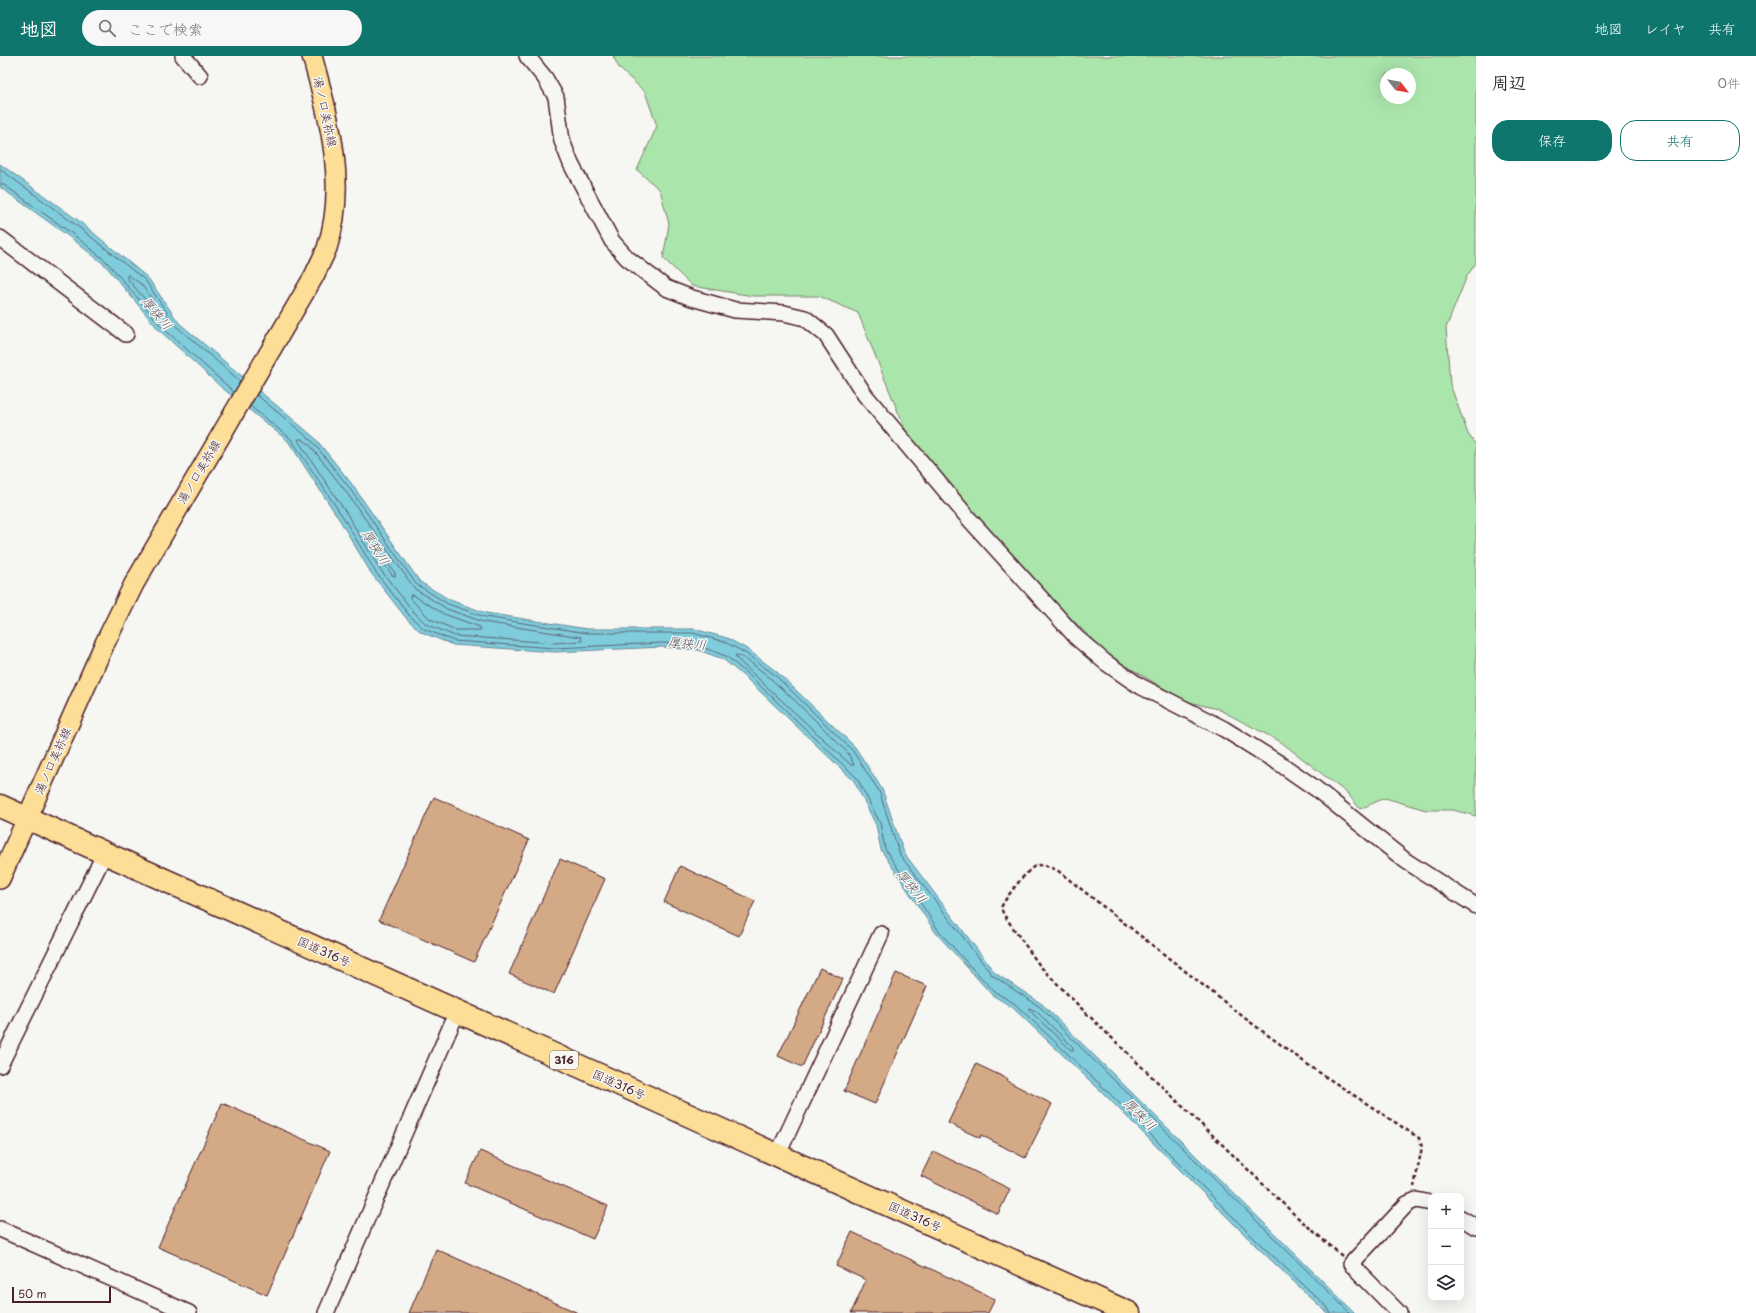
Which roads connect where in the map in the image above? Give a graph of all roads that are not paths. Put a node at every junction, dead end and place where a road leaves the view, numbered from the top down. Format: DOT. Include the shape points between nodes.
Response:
graph roads {
  1 [pos="183,56"];
  2 [pos="312,56"];
  3 [pos="526,56"];
  4 [pos="200,76"];
  5 [pos="0,238"];
  6 [pos="126,334"];
  7 [pos="0,806"];
  8 [pos="28,819"];
  9 [pos="105,853"];
  10 [pos="0,880"];
  11 [pos="1476,906"];
  12 [pos="881,934"];
  13 [pos="457,1012"];
  14 [pos="0,1065"];
  15 [pos="777,1156"];
  16 [pos="1428,1202"];
  17 [pos="1464,1220"];
  18 [pos="1476,1227"];
  19 [pos="0,1229"];
  20 [pos="189,1313"];
  21 [pos="326,1313"];
  22 [pos="1129,1313"];
  23 [pos="1399,1313"];
  1 -- 4 [label="street"];
  2 -- 8 [label="main road, 湯ノ口美祢線" via="331,131 337,185 334,217 326,248 314,276 134,584"];
  3 -- 11 [label="street" via="545,78 556,98 562,142 571,164 612,241 628,258 666,288 692,298 735,310 784,313 805,318 826,335 865,395 970,520 1077,638 1138,685 1224,729 1282,765 1315,788 1406,861"];
  5 -- 6 [label="street"];
  7 -- 8 [label="highway, 国道316号 / 316"];
  8 -- 9 [label="highway, 国道316号 / 316"];
  8 -- 10 [label="main road, 湯ノ口美祢線"];
  9 -- 13 [label="highway, 国道316号 / 316"];
  9 -- 14 [label="street"];
  12 -- 15 [label="street"];
  13 -- 15 [label="highway, 国道316号 / 316"];
  13 -- 21 [label="street"];
  15 -- 22 [label="highway, 国道316号 / 316"];
  16 -- 23 [label="street" via="1416,1200 1407,1204 1350,1264"];
  17 -- 18 [label="street"];
  19 -- 20 [label="street"];
}
